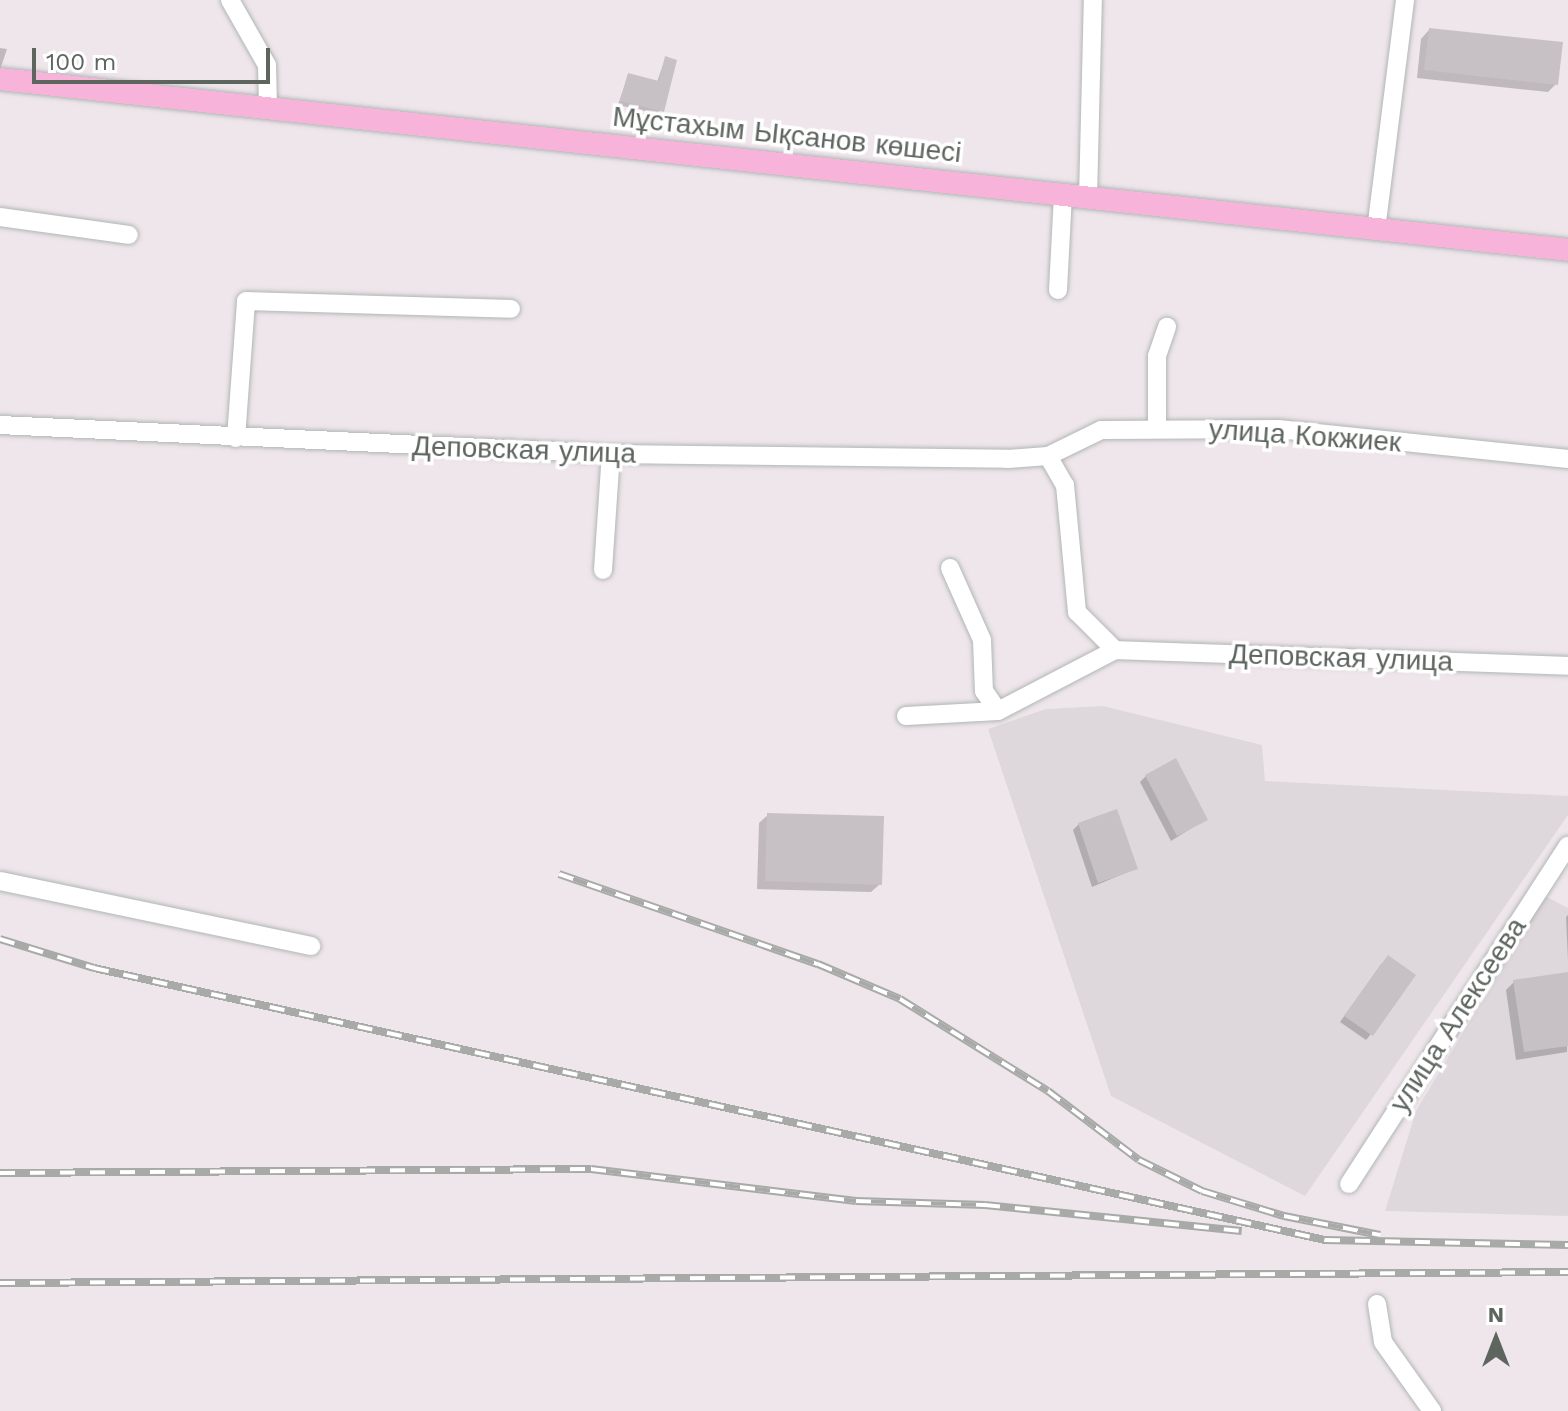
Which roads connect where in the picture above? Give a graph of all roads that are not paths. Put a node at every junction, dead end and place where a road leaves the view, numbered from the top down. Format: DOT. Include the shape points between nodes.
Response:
graph roads {
  1 [pos="230,0"];
  2 [pos="1093,0"];
  3 [pos="1405,0"];
  4 [pos="0,79"];
  5 [pos="268,106"];
  6 [pos="1063,196"];
  7 [pos="1088,198"];
  8 [pos="0,217"];
  9 [pos="1376,230"];
  10 [pos="129,235"];
  11 [pos="1568,250"];
  12 [pos="1058,290"];
  13 [pos="511,309"];
  14 [pos="1167,327"];
  15 [pos="0,425"];
  16 [pos="1157,429"];
  17 [pos="236,438"];
  18 [pos="611,454"];
  19 [pos="1048,456"];
  20 [pos="1568,459"];
  21 [pos="950,568"];
  22 [pos="603,570"];
  23 [pos="1115,650"];
  24 [pos="1568,666"];
  25 [pos="998,711"];
  26 [pos="906,716"];
  27 [pos="1568,846"];
  28 [pos="0,881"];
  29 [pos="311,946"];
  30 [pos="1349,1184"];
  31 [pos="1377,1304"];
  32 [pos="1432,1411"];
  1 -- 5 [label="street" via="267,65"];
  2 -- 7 [label="street"];
  3 -- 9 [label="street"];
  4 -- 5 [label="main road, Мұстахым Ықсанов көшесі"];
  5 -- 6 [label="main road, Мұстахым Ықсанов көшесі"];
  6 -- 7 [label="main road, Мұстахым Ықсанов көшесі"];
  6 -- 12 [label="street"];
  7 -- 9 [label="main road, Мұстахым Ықсанов көшесі"];
  8 -- 10 [label="street"];
  9 -- 11 [label="main road, Мұстахым Ықсанов көшесі"];
  13 -- 17 [label="street" via="246,301"];
  14 -- 16 [label="street" via="1157,356"];
  15 -- 17 [label="street, Деповская улица"];
  16 -- 19 [label="street, улица Кокжиек" via="1101,430"];
  16 -- 20 [label="street, улица Кокжиек" via="1278,429"];
  17 -- 18 [label="street, Деповская улица"];
  18 -- 19 [label="street, Деповская улица"];
  18 -- 22 [label="street"];
  19 -- 23 [label="street" via="1065,485 1077,612"];
  21 -- 25 [label="street" via="982,640 984,691"];
  23 -- 24 [label="street, Деповская улица"];
  23 -- 25 [label="street"];
  25 -- 26 [label="street"];
  27 -- 30 [label="street, улица Алексеева"];
  28 -- 29 [label="street"];
  31 -- 32 [label="street" via="1383,1342"];
}
